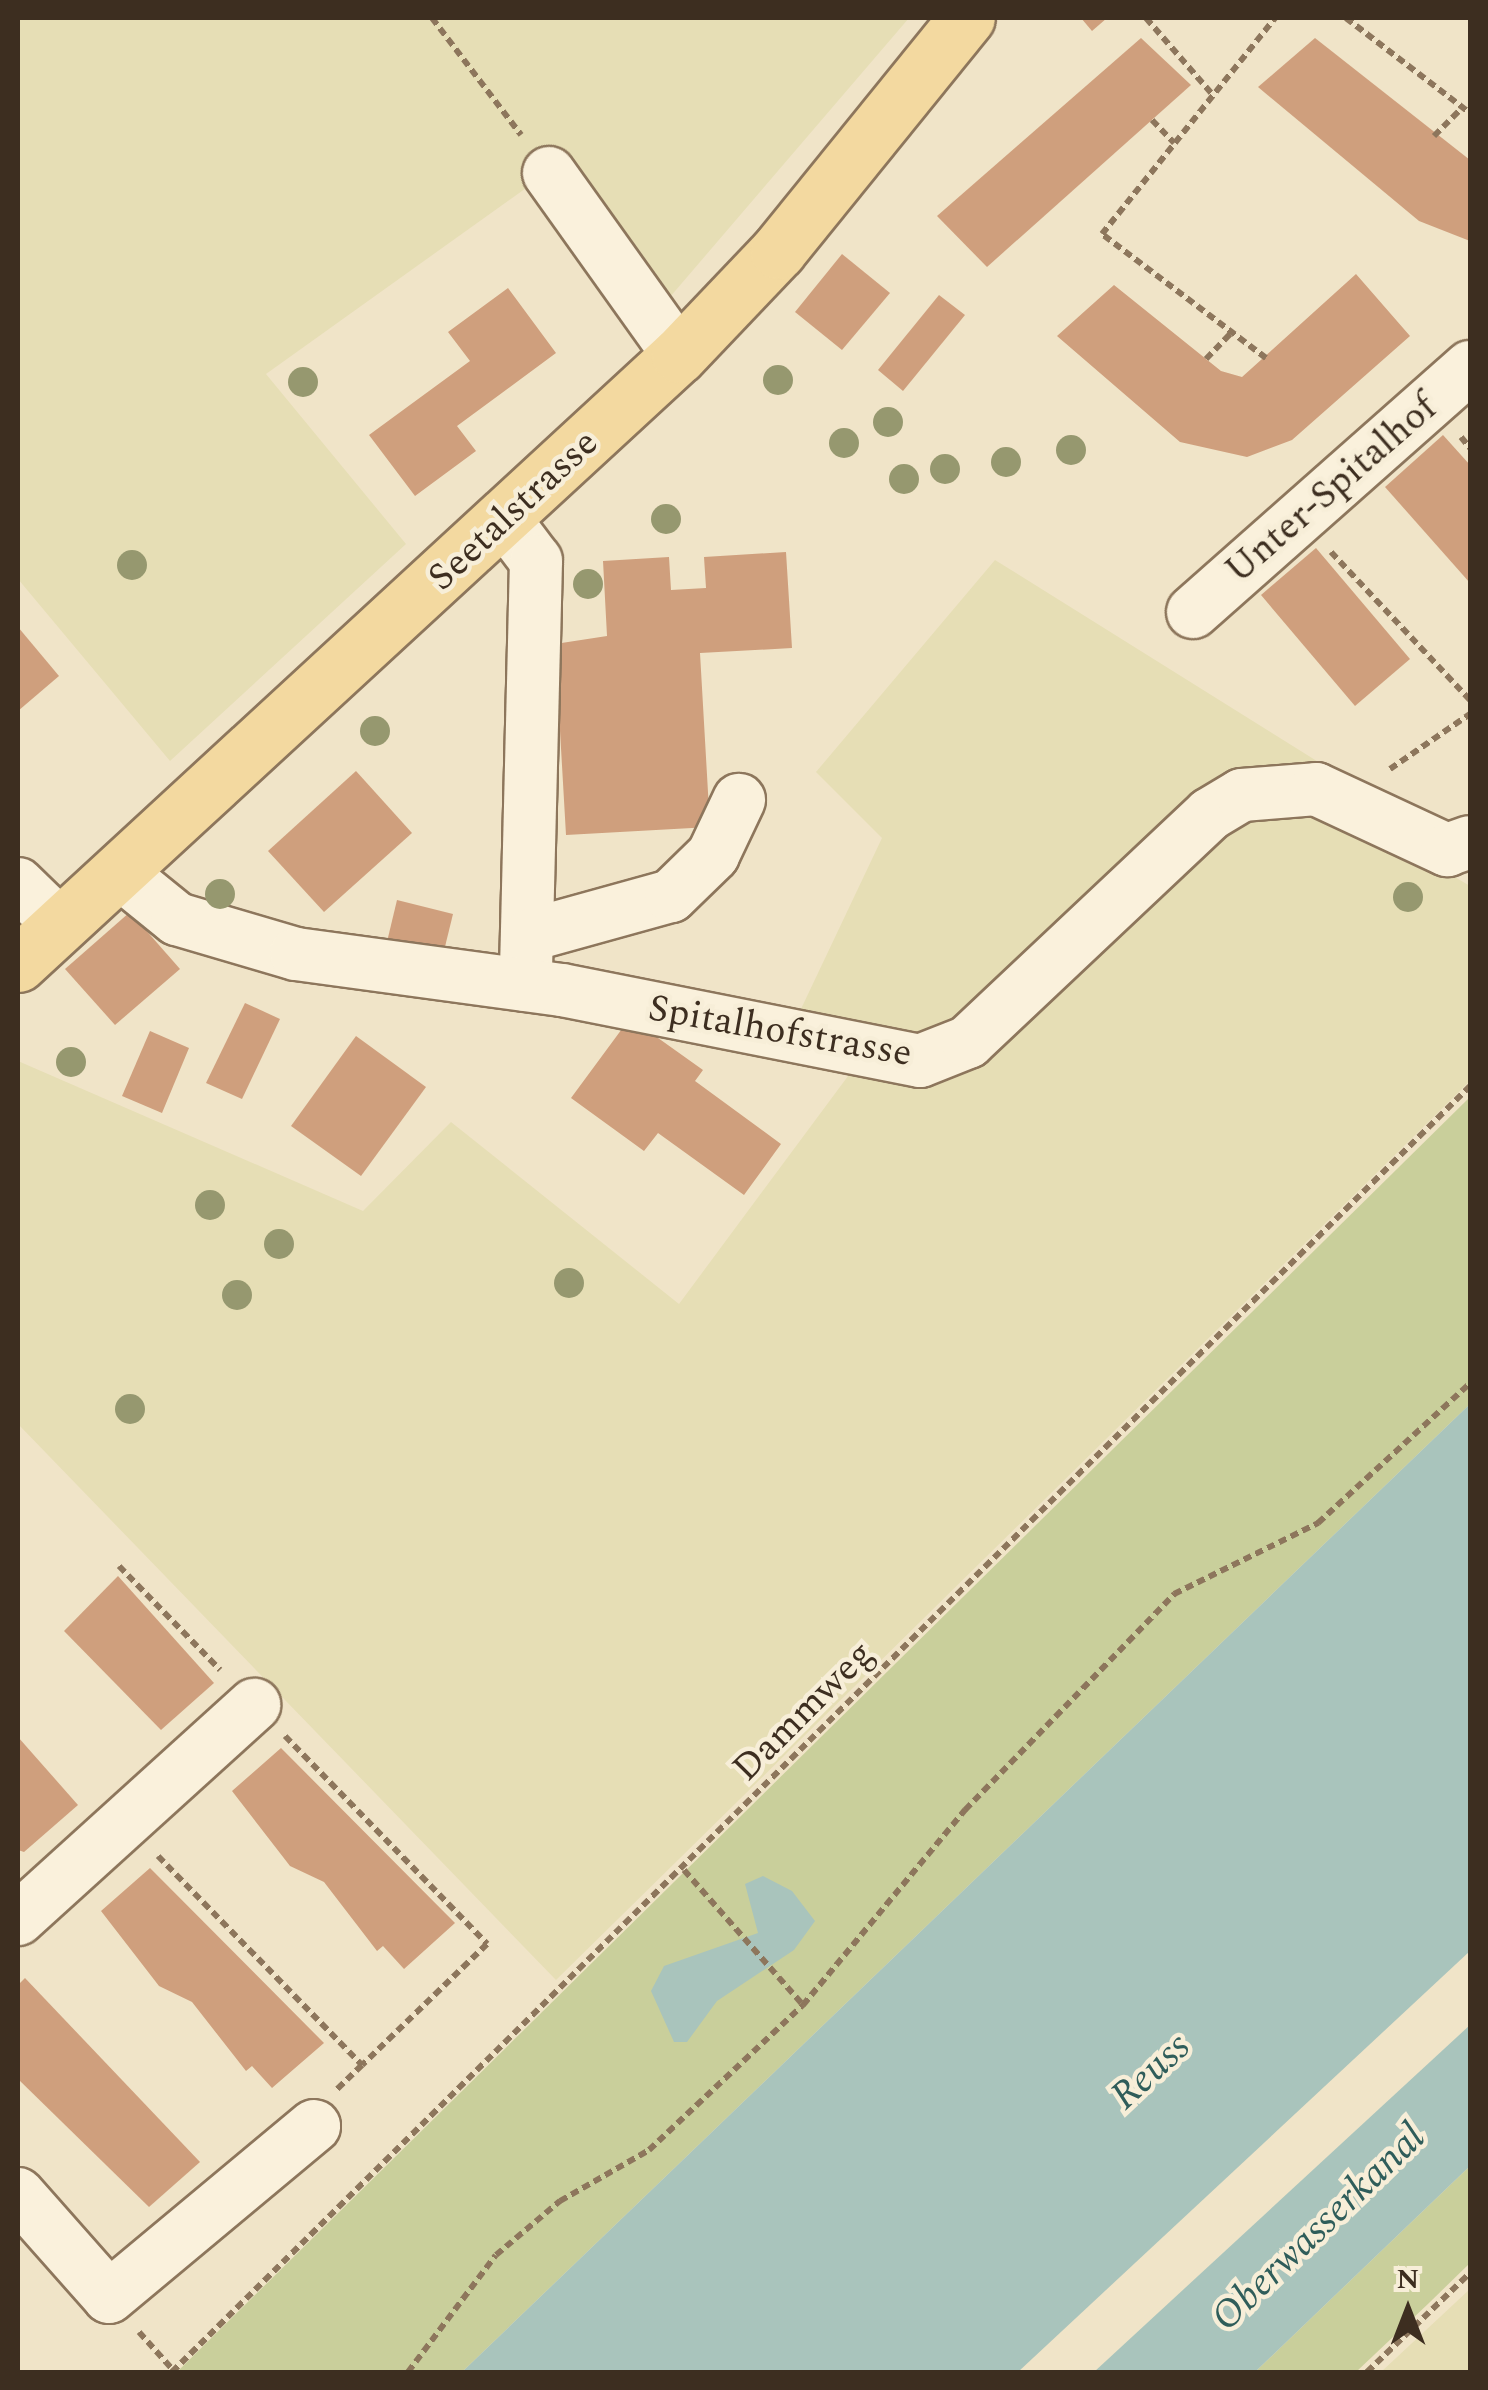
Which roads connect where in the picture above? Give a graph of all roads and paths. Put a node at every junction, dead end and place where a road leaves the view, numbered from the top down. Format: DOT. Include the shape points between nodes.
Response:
graph roads {
  1 [pos="432,18"];
  2 [pos="968,18"];
  3 [pos="1146,18"];
  4 [pos="1275,18"];
  5 [pos="1346,18"];
  6 [pos="1213,95"];
  7 [pos="1462,108"];
  8 [pos="1470,113"];
  9 [pos="1152,120"];
  10 [pos="1434,136"];
  11 [pos="1174,143"];
  12 [pos="549,172"];
  13 [pos="1232,331"];
  14 [pos="679,355"];
  15 [pos="1266,358"];
  16 [pos="1206,359"];
  17 [pos="1470,367"];
  18 [pos="1300,518"];
  19 [pos="504,520"];
  20 [pos="1193,612"];
  21 [pos="1470,700"];
  22 [pos="1470,714"];
  23 [pos="1348,798"];
  24 [pos="738,800"];
  25 [pos="1470,842"];
  26 [pos="119,872"];
  27 [pos="18,884"];
  28 [pos="60,925"];
  29 [pos="528,960"];
  30 [pos="18,964"];
  31 [pos="1470,1086"];
  32 [pos="1470,1383"];
  33 [pos="119,1566"];
  34 [pos="254,1705"];
  35 [pos="124,1822"];
  36 [pos="684,1870"];
  37 [pos="18,1919"];
  38 [pos="803,2005"];
  39 [pos="362,2065"];
  40 [pos="314,2126"];
  41 [pos="18,2194"];
  42 [pos="1470,2273"];
  43 [pos="173,2372"];
  44 [pos="408,2372"];
  45 [pos="1366,2372"];
  1 -- 12 [label="path"];
  2 -- 14 [label="main road, Seetalstrasse" via="778,251"];
  3 -- 6 [label="path"];
  4 -- 6 [label="path"];
  5 -- 7 [label="path"];
  6 -- 11 [label="path"];
  7 -- 8 [label="path"];
  7 -- 10 [label="path"];
  9 -- 11 [label="path"];
  11 -- 13 [label="path" via="1102,234"];
  12 -- 14 [label="street"];
  13 -- 15 [label="path"];
  13 -- 16 [label="path"];
  14 -- 19 [label="main road, Seetalstrasse"];
  17 -- 18 [label="street, Unter-Spitalhof"];
  18 -- 20 [label="street, Unter-Spitalhof"];
  18 -- 21 [label="path"];
  19 -- 26 [label="main road, Seetalstrasse"];
  19 -- 29 [label="street" via="536,561"];
  22 -- 23 [label="path"];
  23 -- 25 [label="street, Spitalhofstrasse" via="1447,850"];
  23 -- 29 [label="street, Spitalhofstrasse" via="1281,787 1210,814 947,1056 896,1060 736,1025"];
  24 -- 29 [label="street" via="713,855 672,896"];
  26 -- 28 [label="main road, Seetalstrasse"];
  26 -- 29 [label="street, Spitalhofstrasse" via="177,919 296,954"];
  27 -- 28 [label="street"];
  28 -- 30 [label="main road, Seetalstrasse"];
  31 -- 36 [label="path, Dammweg"];
  32 -- 38 [label="path" via="1318,1523 1174,1594 965,1810"];
  33 -- 34 [label="path"];
  34 -- 35 [label="street"];
  34 -- 39 [label="path" via="487,1944"];
  35 -- 37 [label="street"];
  35 -- 39 [label="path"];
  36 -- 38 [label="path"];
  36 -- 43 [label="path, Dammweg"];
  38 -- 44 [label="path" via="649,2150 560,2201 496,2256"];
  39 -- 40 [label="path" via="314,2112"];
  40 -- 41 [label="street" via="109,2297"];
  42 -- 45 [label="path"];
}
